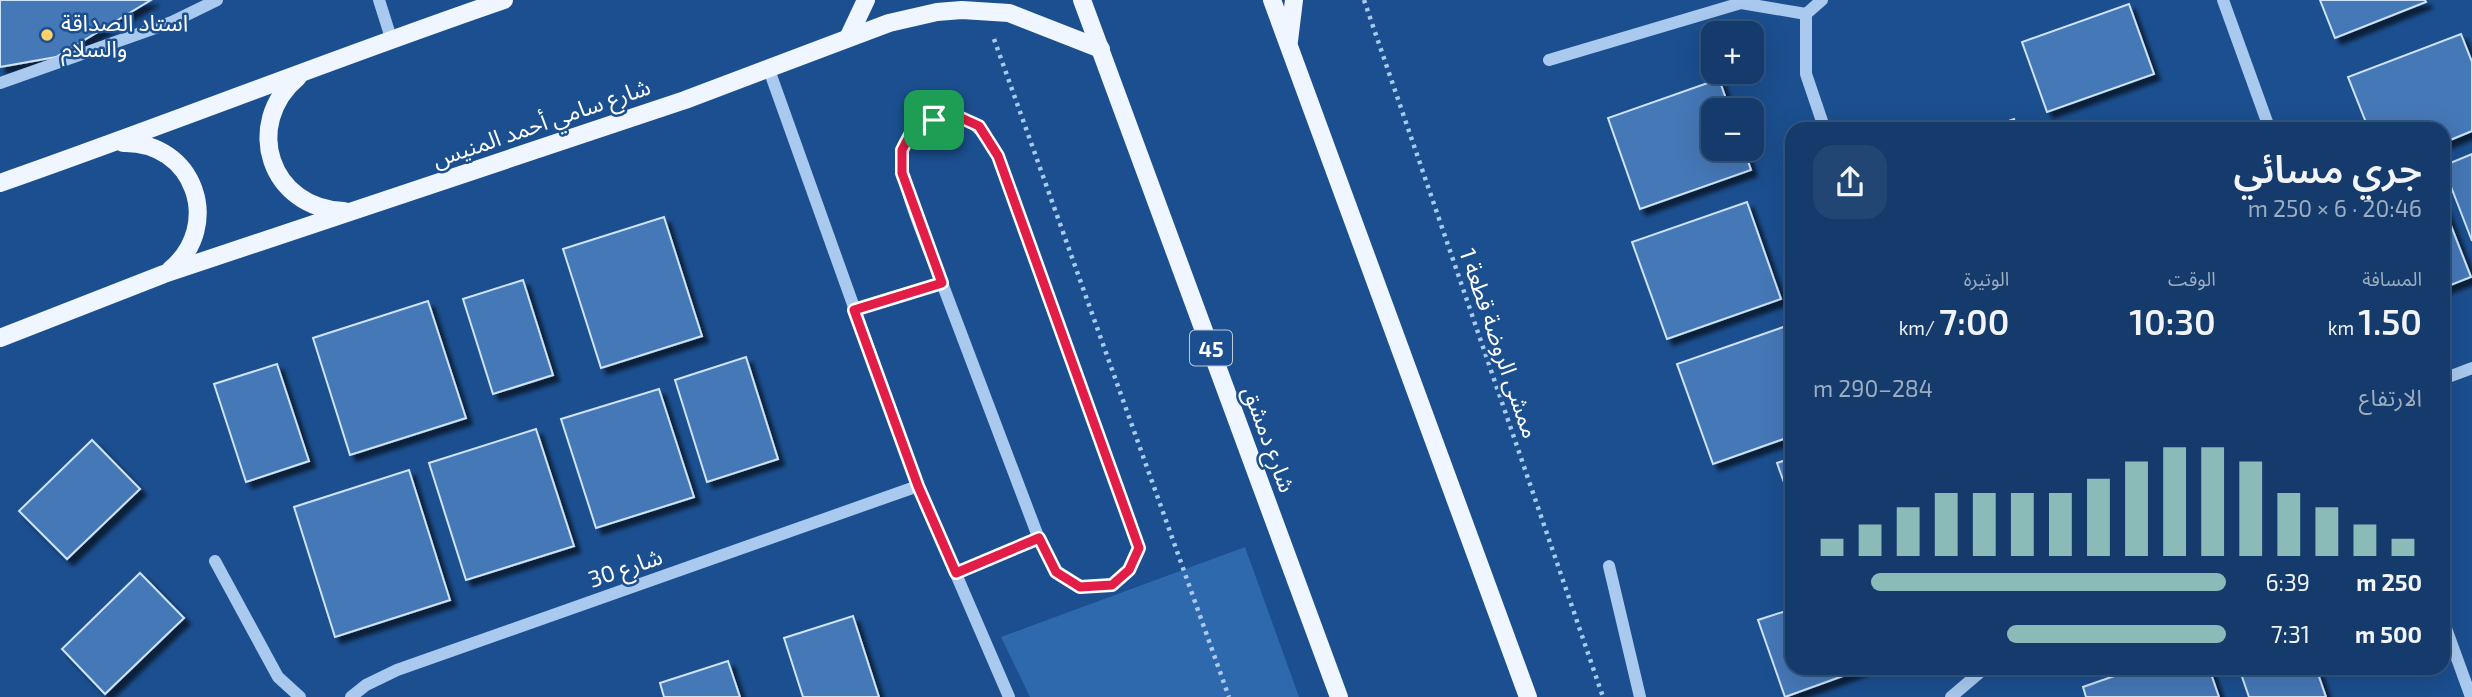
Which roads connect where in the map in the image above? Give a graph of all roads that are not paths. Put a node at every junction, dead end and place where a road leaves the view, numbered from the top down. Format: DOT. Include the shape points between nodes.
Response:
graph roads {
  1 [pos="217,0"];
  2 [pos="379,0"];
  3 [pos="504,0"];
  4 [pos="866,0"];
  5 [pos="1082,0"];
  6 [pos="1272,0"];
  7 [pos="1294,0"];
  8 [pos="1822,0"];
  9 [pos="2223,0"];
  10 [pos="1806,15"];
  11 [pos="849,36"];
  12 [pos="391,38"];
  13 [pos="1289,44"];
  14 [pos="1101,49"];
  15 [pos="1549,60"];
  16 [pos="768,67"];
  17 [pos="303,72"];
  18 [pos="0,83"];
  19 [pos="1822,122"];
  20 [pos="2267,122"];
  21 [pos="114,143"];
  22 [pos="0,183"];
  23 [pos="363,208"];
  24 [pos="164,274"];
  25 [pos="942,283"];
  26 [pos="854,310"];
  27 [pos="0,338"];
  28 [pos="2472,368"];
  29 [pos="2450,376"];
  30 [pos="918,486"];
  31 [pos="1039,538"];
  32 [pos="215,561"];
  33 [pos="1609,566"];
  34 [pos="956,573"];
  35 [pos="2450,639"];
  36 [pos="1977,675"];
  37 [pos="300,697"];
  38 [pos="351,697"];
  39 [pos="1009,697"];
  40 [pos="1339,697"];
  41 [pos="1528,697"];
  42 [pos="1640,697"];
  43 [pos="1951,697"];
  44 [pos="2471,697"];
  1 -- 18 [label="street" via="172,22"];
  2 -- 12 [label="street"];
  3 -- 12 [label="main road"];
  4 -- 11 [label="main road"];
  5 -- 14 [label="main road, شارع دمشق / 45"];
  6 -- 13 [label="main road"];
  7 -- 13 [label="main road"];
  8 -- 10 [label="street"];
  9 -- 20 [label="street"];
  10 -- 15 [label="street" via="1741,3"];
  10 -- 19 [label="street" via="1806,74"];
  11 -- 14 [label="main road, شارع سامي أحمد المنيس" via="937,12 984,10 1009,13"];
  11 -- 16 [label="main road, شارع سامي أحمد المنيس"];
  12 -- 17 [label="main road"];
  13 -- 41 [label="main road"];
  14 -- 40 [label="main road, شارع دمشق / 45"];
  16 -- 23 [label="main road, شارع سامي أحمد المنيس" via="685,100"];
  16 -- 26 [label="street"];
  17 -- 21 [label="main road"];
  17 -- 23 [label="main road" via="274,103 268,124 273,166 301,199 321,208"];
  21 -- 22 [label="main road"];
  21 -- 24 [label="main road" via="136,142 158,149 176,161 189,178 197,199 193,242"];
  23 -- 24 [label="main road, شارع سامي أحمد المنيس"];
  24 -- 27 [label="main road, شارع سامي أحمد المنيس"];
  25 -- 26 [label="street"];
  25 -- 31 [label="street"];
  25 -- 31 [label="street" via="902,173 902,150 912,131 957,116 979,126 998,156 1139,548 1129,570 1112,585 1080,587 1056,572"];
  26 -- 30 [label="street"];
  28 -- 29 [label="street"];
  30 -- 34 [label="street"];
  30 -- 38 [label="street, شارع 30" via="397,670"];
  31 -- 34 [label="street"];
  32 -- 37 [label="street" via="278,677"];
  33 -- 42 [label="street"];
  34 -- 39 [label="street"];
  35 -- 44 [label="street"];
  36 -- 43 [label="street"];
}
